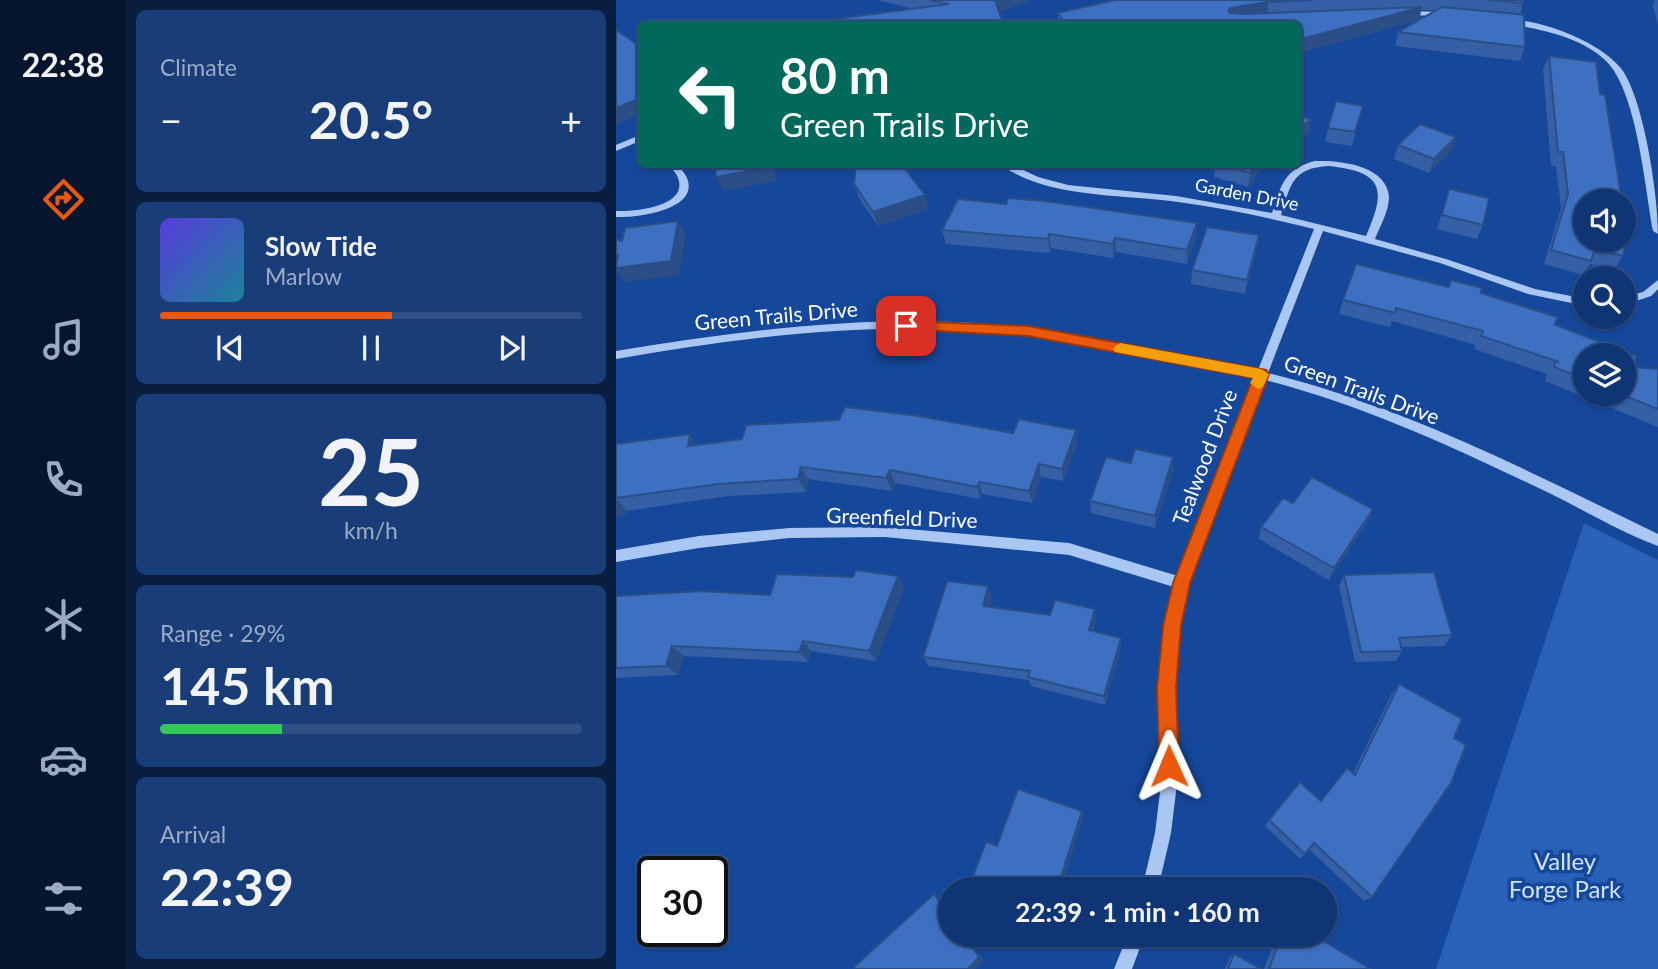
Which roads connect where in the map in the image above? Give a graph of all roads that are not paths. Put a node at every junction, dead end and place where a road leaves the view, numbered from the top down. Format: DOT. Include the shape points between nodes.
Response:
graph roads {
  1 [pos="1392,13"];
  2 [pos="1460,15"];
  3 [pos="1502,20"];
  4 [pos="637,139"];
  5 [pos="616,148"];
  6 [pos="676,168"];
  7 [pos="1012,168"];
  8 [pos="1300,168"];
  9 [pos="1302,168"];
  10 [pos="616,214"];
  11 [pos="1275,218"];
  12 [pos="1320,227"];
  13 [pos="1658,231"];
  14 [pos="1370,239"];
  15 [pos="1658,284"];
  16 [pos="1636,297"];
  17 [pos="1573,300"];
  18 [pos="616,355"];
  19 [pos="1261,374"];
  20 [pos="1658,540"];
  21 [pos="616,556"];
  22 [pos="1182,583"];
  23 [pos="1153,877"];
  24 [pos="1132,947"];
  25 [pos="1123,969"];
  1 -- 2 [label="street"];
  3 -- 13 [label="street" via="1553,31 1582,43 1619,71 1630,95"];
  4 -- 5 [label="street"];
  6 -- 10 [label="street" via="685,182 676,202 643,214"];
  7 -- 11 [label="street, Garden Drive" via="1034,180 1070,188 1174,198"];
  8 -- 11 [label="street" via="1292,174"];
  9 -- 14 [label="street" via="1323,163 1349,166 1381,184 1384,194"];
  11 -- 12 [label="street, Garden Drive"];
  12 -- 14 [label="street, Garden Drive"];
  12 -- 19 [label="street, Garden Drive"];
  14 -- 17 [label="street, Garden Drive"];
  15 -- 16 [label="street"];
  18 -- 19 [label="street, Green Trails Drive" via="800,329 949,326 1028,331"];
  19 -- 20 [label="street, Green Trails Drive" via="1323,392 1448,442"];
  19 -- 22 [label="street, Tealwood Drive"];
  21 -- 22 [label="street, Greenfield Drive" via="789,533 885,532 1069,549"];
  22 -- 23 [label="street, Tealwood Drive" via="1166,688 1168,792"];
  24 -- 25 [label="street"];
}
